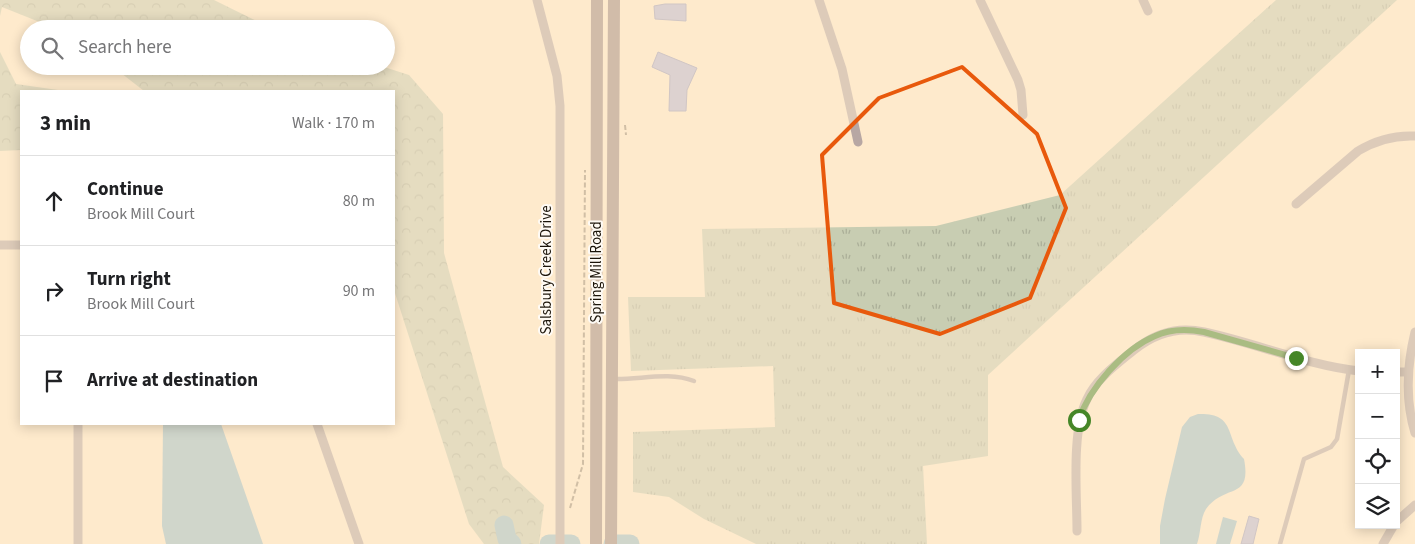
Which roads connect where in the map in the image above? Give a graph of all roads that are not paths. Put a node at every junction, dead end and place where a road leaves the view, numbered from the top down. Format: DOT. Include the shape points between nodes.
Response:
graph roads {
  1 [pos="537,0"];
  2 [pos="597,0"];
  3 [pos="614,0"];
  4 [pos="819,0"];
  5 [pos="980,0"];
  6 [pos="1143,0"];
  7 [pos="1148,11"];
  8 [pos="1023,115"];
  9 [pos="1415,136"];
  10 [pos="858,142"];
  11 [pos="1296,204"];
  12 [pos="0,245"];
  13 [pos="20,245"];
  14 [pos="1415,332"];
  15 [pos="1354,370"];
  16 [pos="1400,372"];
  17 [pos="1408,372"];
  18 [pos="612,379"];
  19 [pos="694,381"];
  20 [pos="78,425"];
  21 [pos="317,425"];
  22 [pos="1415,433"];
  23 [pos="1415,505"];
  24 [pos="1400,518"];
  25 [pos="1392,529"];
  26 [pos="1077,531"];
  27 [pos="596,538"];
  28 [pos="611,538"];
  29 [pos="78,544"];
  30 [pos="358,544"];
  31 [pos="560,544"];
  32 [pos="1280,544"];
  33 [pos="1383,544"];
  1 -- 31 [label="street, Salsbury Creek Drive" via="557,76 560,106"];
  2 -- 27 [label="street, Spring Mill Road"];
  3 -- 18 [label="street, Spring Mill Road"];
  4 -- 10 [label="street" via="842,69"];
  5 -- 8 [label="street" via="1018,80"];
  6 -- 7 [label="street"];
  9 -- 11 [label="street" via="1392,137 1363,148"];
  12 -- 13 [label="street"];
  14 -- 17 [label="street"];
  15 -- 26 [label="street" via="1198,331 1168,332 1146,340 1106,375 1087,398 1082,411 1078,429"];
  15 -- 32 [label="lane" via="1337,439 1331,447 1304,459"];
  16 -- 17 [label="street"];
  17 -- 22 [label="street"];
  18 -- 19 [label="lane" via="668,375"];
  18 -- 28 [label="street, Spring Mill Road"];
  20 -- 29 [label="street"];
  21 -- 30 [label="street"];
  23 -- 24 [label="street"];
  25 -- 33 [label="street"];
}
